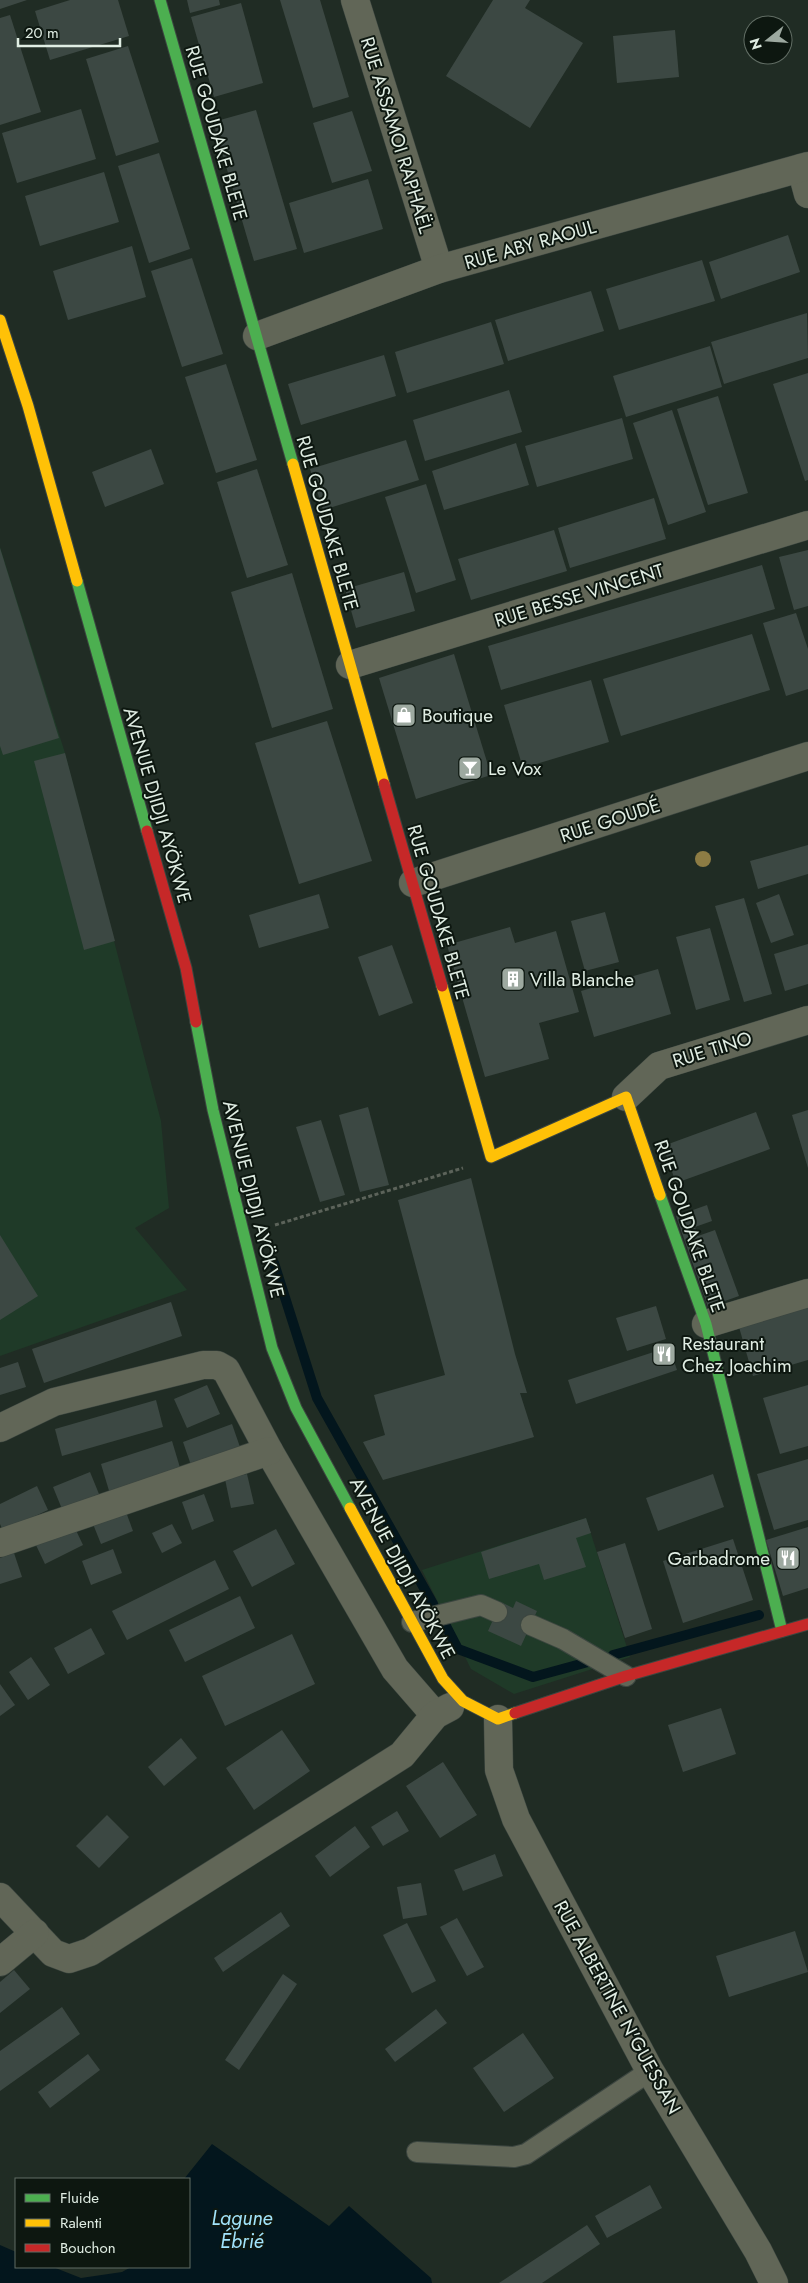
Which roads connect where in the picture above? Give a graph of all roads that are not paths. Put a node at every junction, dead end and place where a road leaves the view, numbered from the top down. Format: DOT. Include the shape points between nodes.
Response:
graph roads {
  1 [pos="160,0"];
  2 [pos="355,0"];
  3 [pos="806,176"];
  4 [pos="439,269"];
  5 [pos="0,320"];
  6 [pos="257,336"];
  7 [pos="808,525"];
  8 [pos="350,665"];
  9 [pos="808,756"];
  10 [pos="413,883"];
  11 [pos="808,1020"];
  12 [pos="626,1097"];
  13 [pos="808,1293"];
  14 [pos="706,1324"];
  15 [pos="0,1428"];
  16 [pos="269,1451"];
  17 [pos="0,1543"];
  18 [pos="497,1612"];
  19 [pos="412,1622"];
  20 [pos="808,1624"];
  21 [pos="531,1626"];
  22 [pos="782,1631"];
  23 [pos="626,1676"];
  24 [pos="463,1701"];
  25 [pos="435,1715"];
  26 [pos="498,1719"];
  27 [pos="0,1896"];
  28 [pos="35,1933"];
  29 [pos="0,1962"];
  30 [pos="650,2071"];
  31 [pos="417,2152"];
  32 [pos="774,2283"];
  1 -- 6 [label="street, RUE GOUDAKE BLETE"];
  2 -- 4 [label="street, RUE ASSAMOI RAPHAËL"];
  3 -- 4 [label="street, RUE ABY RAOUL"];
  4 -- 6 [label="street, RUE ABY RAOUL"];
  5 -- 19 [label="street, AVENUE DJIDJI AYÖKWE" via="28,406 186,968 213,1110 272,1348 296,1408"];
  6 -- 8 [label="street, RUE GOUDAKE BLETE"];
  7 -- 8 [label="street, RUE BESSE VINCENT"];
  8 -- 10 [label="street, RUE GOUDAKE BLETE"];
  9 -- 10 [label="street, RUE GOUDÉ"];
  10 -- 12 [label="street, RUE GOUDAKE BLETE" via="491,1157"];
  11 -- 12 [label="street, RUE TINO" via="659,1066"];
  12 -- 14 [label="street, RUE GOUDAKE BLETE"];
  13 -- 14 [label="street"];
  14 -- 22 [label="street, RUE GOUDAKE BLETE"];
  15 -- 16 [label="street" via="54,1402 203,1365 217,1365 226,1370"];
  16 -- 17 [label="street"];
  16 -- 25 [label="street" via="395,1669"];
  18 -- 19 [label="lane" via="480,1605"];
  19 -- 24 [label="street, AVENUE DJIDJI AYÖKWE" via="443,1679"];
  20 -- 22 [label="street"];
  21 -- 23 [label="lane" via="563,1639"];
  22 -- 23 [label="street"];
  23 -- 26 [label="street"];
  24 -- 25 [label="street"];
  24 -- 26 [label="street, AVENUE DJIDJI AYÖKWE"];
  25 -- 28 [label="street" via="402,1755 90,1952 69,1959 53,1953"];
  26 -- 30 [label="street, RUE ALBERTINE N'GUESSAN" via="498,1770 516,1819"];
  27 -- 28 [label="street"];
  28 -- 29 [label="street"];
  30 -- 31 [label="lane" via="526,2154 514,2157"];
  30 -- 32 [label="street, RUE ALBERTINE N'GUESSAN"];
}
